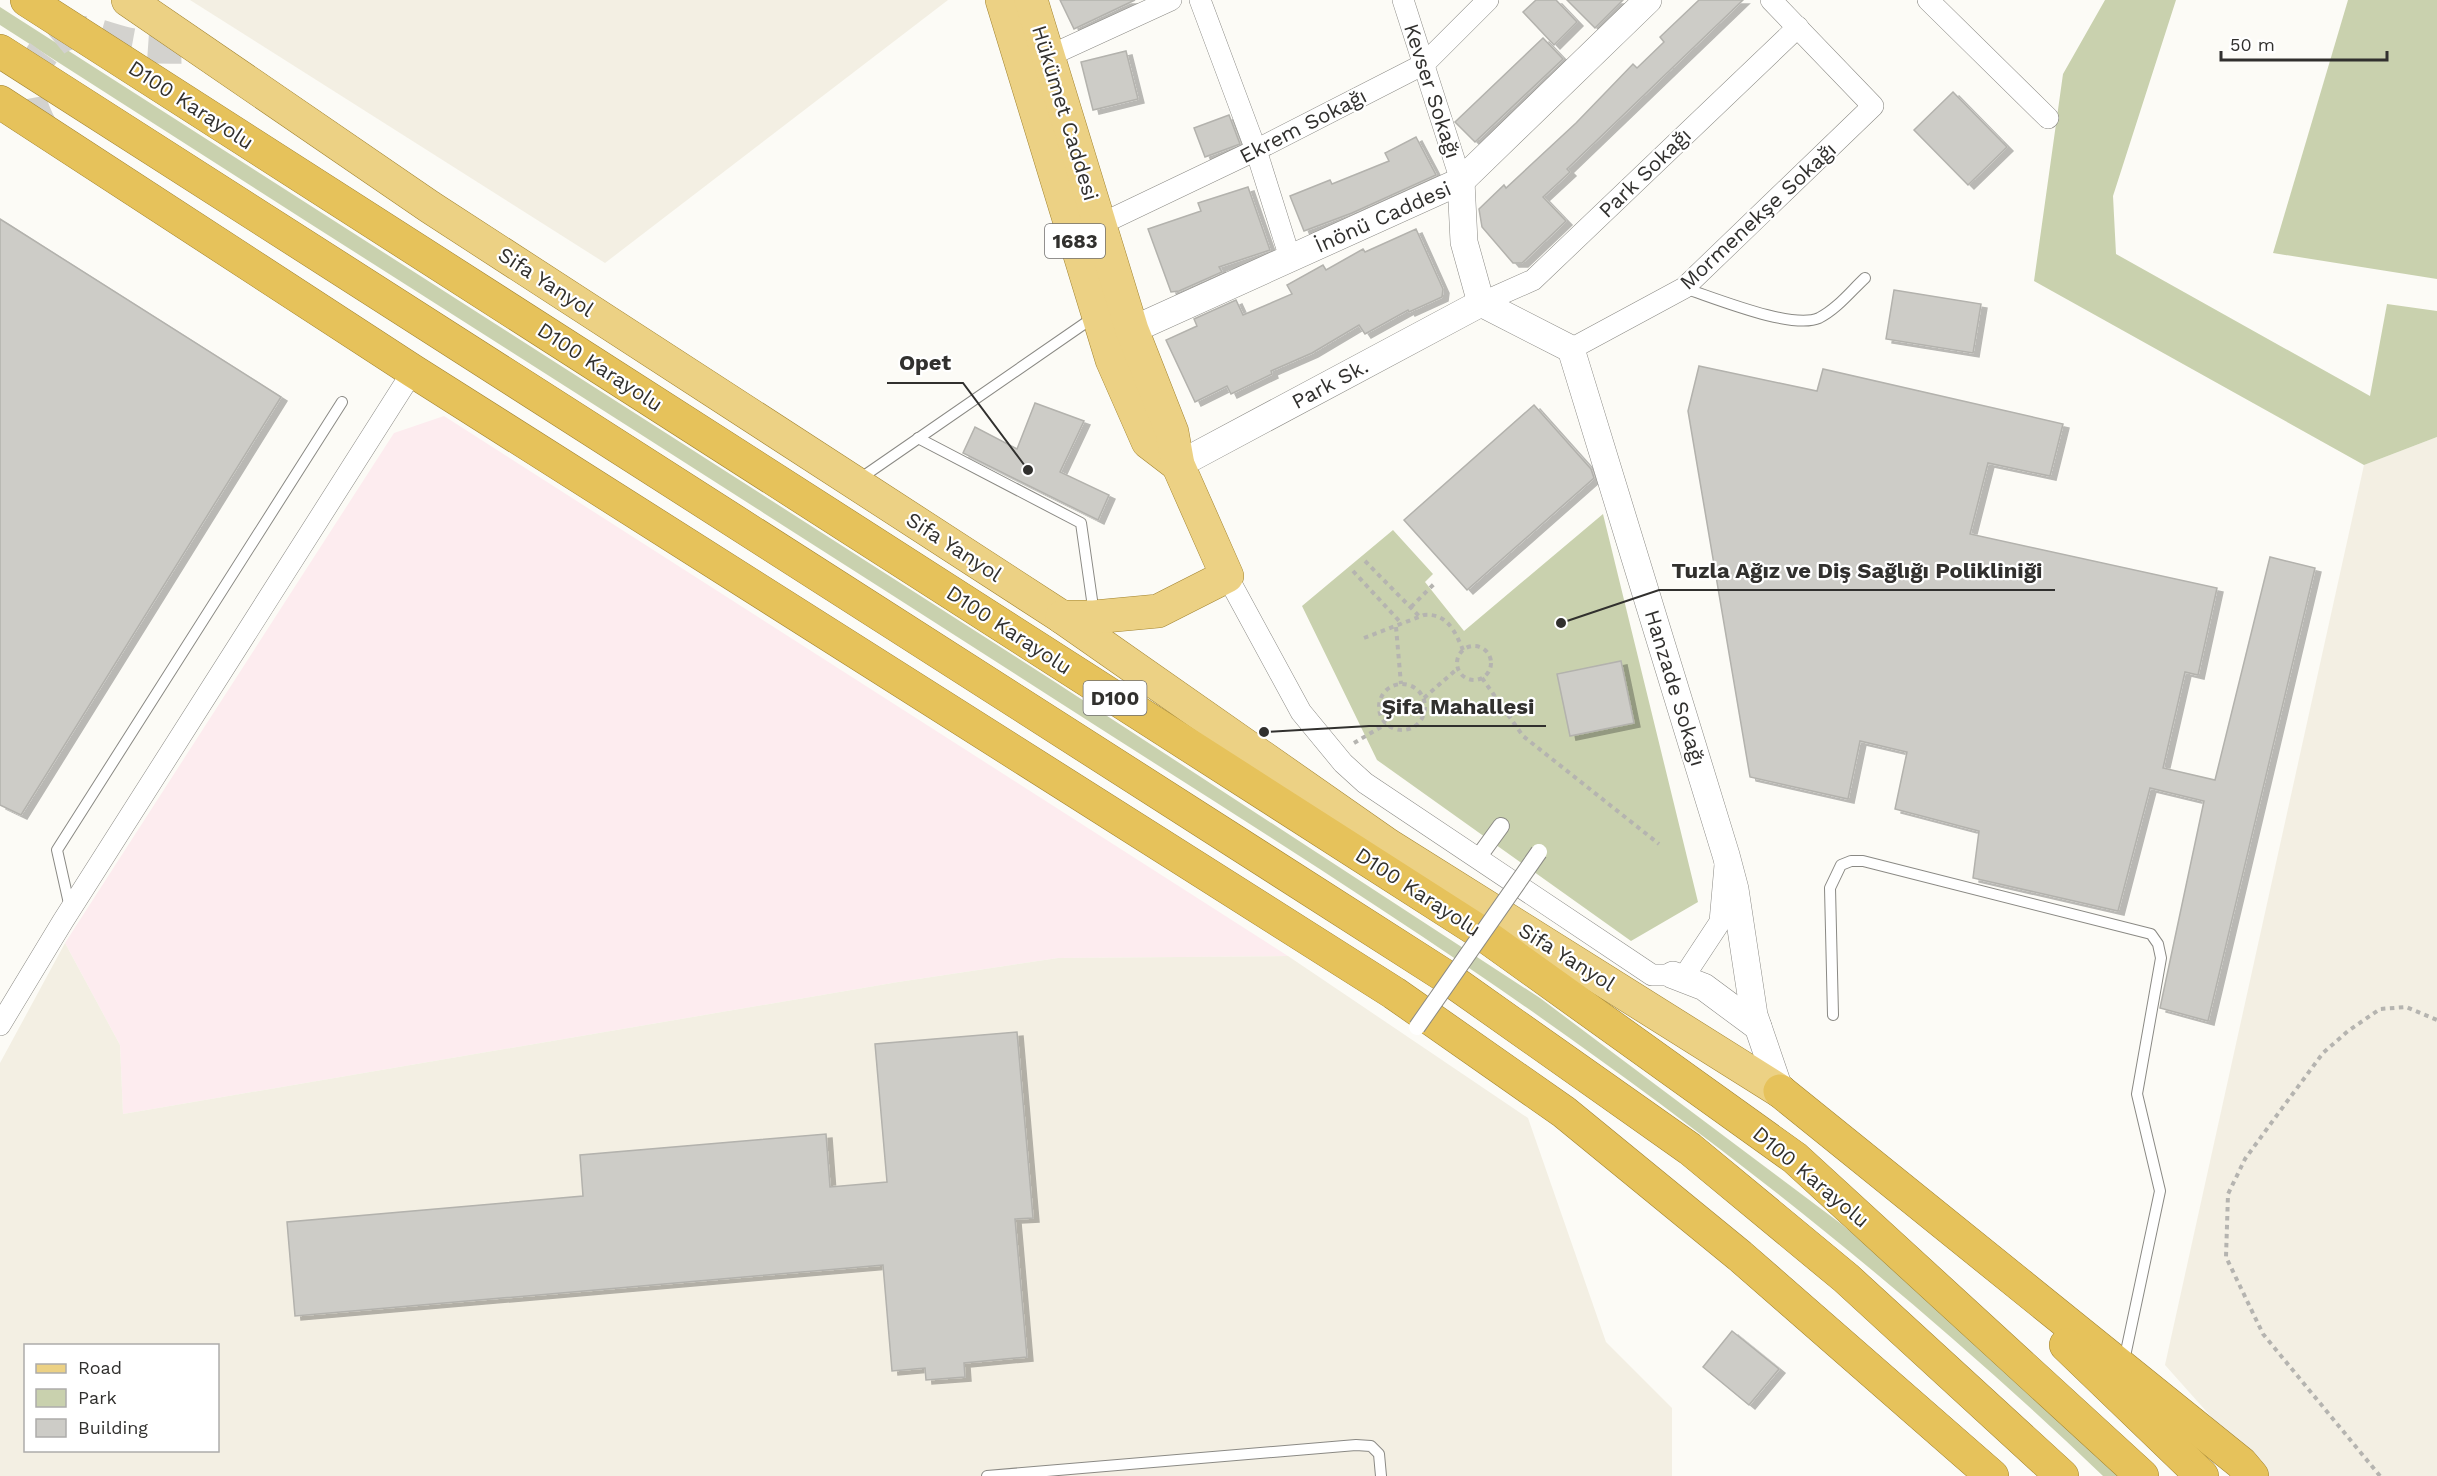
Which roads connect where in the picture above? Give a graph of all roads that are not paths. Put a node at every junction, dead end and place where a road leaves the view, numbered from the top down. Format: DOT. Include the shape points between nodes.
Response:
graph roads {
  1 [pos="27,0"];
  2 [pos="128,0"];
  3 [pos="1002,0"];
  4 [pos="1031,0"];
  5 [pos="1172,0"];
  6 [pos="1200,0"];
  7 [pos="1403,0"];
  8 [pos="1488,0"];
  9 [pos="1648,0"];
  10 [pos="1771,0"];
  11 [pos="1928,0"];
  12 [pos="1798,27"];
  13 [pos="0,51"];
  14 [pos="1049,56"];
  15 [pos="1424,64"];
  16 [pos="0,102"];
  17 [pos="2048,118"];
  18 [pos="1256,150"];
  19 [pos="1461,181"];
  20 [pos="1099,225"];
  21 [pos="1290,258"];
  22 [pos="1865,278"];
  23 [pos="1684,288"];
  24 [pos="1481,303"];
  25 [pos="1097,315"];
  26 [pos="1132,330"];
  27 [pos="1571,349"];
  28 [pos="413,371"];
  29 [pos="342,402"];
  30 [pos="918,438"];
  31 [pos="1178,465"];
  32 [pos="855,482"];
  33 [pos="1227,576"];
  34 [pos="1062,617"];
  35 [pos="1094,617"];
  36 [pos="1501,825"];
  37 [pos="1539,852"];
  38 [pos="1726,855"];
  39 [pos="1477,859"];
  40 [pos="70,909"];
  41 [pos="1673,975"];
  42 [pos="1833,1015"];
  43 [pos="0,1025"];
  44 [pos="1417,1027"];
  45 [pos="1758,1027"];
  46 [pos="1780,1091"];
  47 [pos="2112,1374"];
  48 [pos="1880,1377"];
  49 [pos="987,1476"];
  50 [pos="1381,1476"];
  51 [pos="1965,1476"];
  52 [pos="1992,1476"];
  53 [pos="2062,1476"];
  54 [pos="2142,1476"];
  55 [pos="2202,1476"];
  56 [pos="2252,1476"];
  1 -- 54 [label="highway, D100 Karayolu / D100" via="1477,930 1795,1158"];
  2 -- 32 [label="main road, Sifa Yanyol" via="430,207"];
  3 -- 25 [label="main road, Hükümet Caddesi / 1683"];
  4 -- 14 [label="main road, Hükümet Caddesi / 1683"];
  5 -- 14 [label="street"];
  6 -- 18 [label="street"];
  7 -- 15 [label="street, Kevser Sokağı"];
  8 -- 15 [label="street, Ekrem Sokağı"];
  9 -- 19 [label="street, İnönü Caddesi"];
  10 -- 12 [label="street"];
  11 -- 17 [label="street"];
  12 -- 23 [label="street, Mormenekşe Sokağı" via="1874,106"];
  12 -- 24 [label="street, Park Sokağı" via="1533,280"];
  13 -- 53 [label="highway, D100" via="1445,976 1690,1149 1846,1278"];
  14 -- 20 [label="main road, Hükümet Caddesi / 1683"];
  15 -- 18 [label="street, Ekrem Sokağı"];
  15 -- 19 [label="street, Kevser Sokağı"];
  16 -- 28 [label="highway"];
  18 -- 20 [label="street, Ekrem Sokağı"];
  18 -- 21 [label="street"];
  19 -- 21 [label="street, İnönü Caddesi"];
  19 -- 24 [label="street" via="1464,242"];
  20 -- 26 [label="main road, Hükümet Caddesi / 1683"];
  21 -- 26 [label="street, İnönü Caddesi"];
  22 -- 23 [label="lane" via="1830,311 1803,322"];
  23 -- 27 [label="street, Mormenekşe Sokağı"];
  24 -- 27 [label="street"];
  24 -- 31 [label="street, Park Sk."];
  25 -- 30 [label="lane"];
  25 -- 31 [label="main road, Hükümet Caddesi / 1683" via="1148,442"];
  26 -- 31 [label="main road, Hükümet Caddesi / 1683" via="1172,432"];
  27 -- 38 [label="street, Hanzade Sokağı"];
  28 -- 40 [label="street"];
  28 -- 48 [label="highway" via="1564,1112"];
  29 -- 40 [label="lane" via="57,850"];
  30 -- 32 [label="lane"];
  30 -- 35 [label="lane" via="1081,523"];
  31 -- 33 [label="main road, Hükümet Caddesi"];
  32 -- 34 [label="main road, Sifa Yanyol"];
  33 -- 35 [label="main road" via="1158,611"];
  33 -- 39 [label="street" via="1301,712 1336,754 1365,783"];
  34 -- 35 [label="main road"];
  34 -- 46 [label="main road, Sifa Yanyol" via="1388,845"];
  36 -- 39 [label="street"];
  37 -- 44 [label="street, bridge"];
  38 -- 41 [label="street" via="1720,922 1685,975"];
  38 -- 45 [label="street, Hanzade Sokağı"];
  39 -- 41 [label="street" via="1652,975"];
  40 -- 43 [label="street"];
  41 -- 45 [label="street" via="1704,987"];
  42 -- 47 [label="lane" via="1830,888 1841,865 1851,861 2151,934 2161,958 2137,1094 2160,1191"];
  45 -- 46 [label="street, Hanzade Sokağı"];
  46 -- 47 [label="highway" via="1917,1199"];
  47 -- 55 [label="highway"];
  47 -- 56 [label="highway" via="2241,1463"];
  48 -- 51 [label="highway"];
  48 -- 52 [label="highway"];
  49 -- 50 [label="lane" via="1356,1445 1371,1446 1379,1455"];
}
